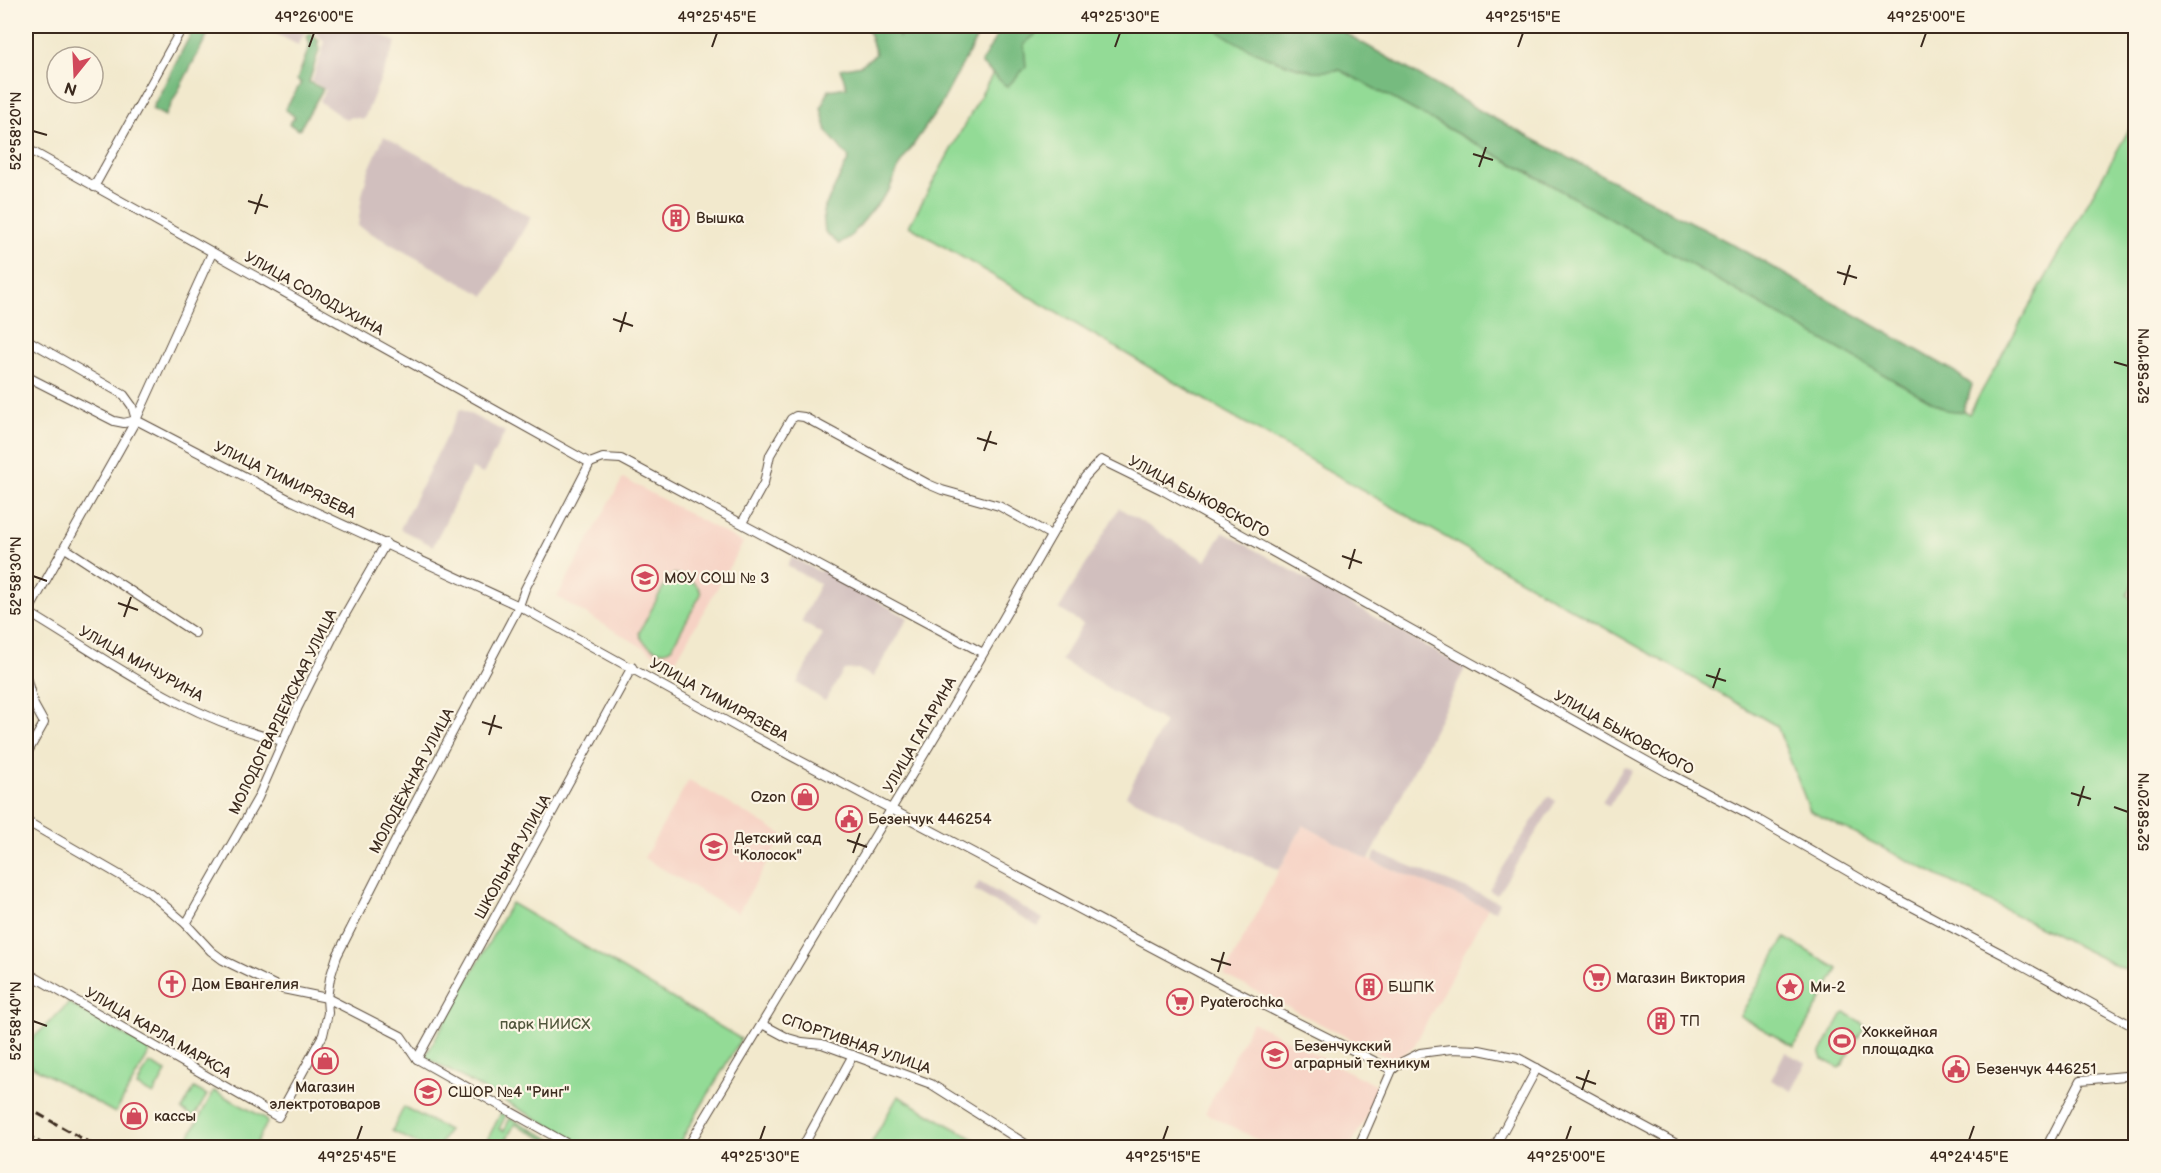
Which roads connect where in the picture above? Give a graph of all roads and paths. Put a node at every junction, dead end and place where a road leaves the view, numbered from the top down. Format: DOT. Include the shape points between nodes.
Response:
graph roads {
  1 [pos="183,26"];
  2 [pos="26,148"];
  3 [pos="94,187"];
  4 [pos="212,253"];
  5 [pos="26,339"];
  6 [pos="26,376"];
  7 [pos="136,420"];
  8 [pos="1101,460"];
  9 [pos="590,463"];
  10 [pos="742,523"];
  11 [pos="1051,535"];
  12 [pos="386,543"];
  13 [pos="65,548"];
  14 [pos="519,606"];
  15 [pos="26,615"];
  16 [pos="195,633"];
  17 [pos="983,653"];
  18 [pos="632,667"];
  19 [pos="26,677"];
  20 [pos="283,741"];
  21 [pos="26,755"];
  22 [pos="892,809"];
  23 [pos="26,821"];
  24 [pos="186,924"];
  25 [pos="26,972"];
  26 [pos="327,998"];
  27 [pos="762,1024"];
  28 [pos="2136,1028"];
  29 [pos="853,1055"];
  30 [pos="417,1059"];
  31 [pos="1537,1068"];
  32 [pos="1392,1070"];
  33 [pos="2136,1075"];
  34 [pos="278,1117"];
  35 [pos="575,1148"];
  36 [pos="687,1148"];
  37 [pos="802,1148"];
  38 [pos="1032,1148"];
  39 [pos="1358,1148"];
  40 [pos="1494,1148"];
  41 [pos="1684,1148"];
  42 [pos="2049,1148"];
  1 -- 3 [label="street"];
  2 -- 3 [label="street, УЛИЦА СОЛОДУХИНА"];
  3 -- 4 [label="street, УЛИЦА СОЛОДУХИНА"];
  4 -- 7 [label="street"];
  4 -- 9 [label="street, УЛИЦА СОЛОДУХИНА"];
  5 -- 7 [label="street" via="124,395"];
  6 -- 7 [label="street, УЛИЦА ТИМИРЯЗЕВА" via="114,421"];
  7 -- 12 [label="street, УЛИЦА ТИМИРЯЗЕВА" via="292,501"];
  7 -- 13 [label="street"];
  8 -- 11 [label="street, УЛИЦА ГАГАРИНА" via="1084,477"];
  8 -- 28 [label="street, УЛИЦА БЫКОВСКОГО" via="1162,490"];
  9 -- 10 [label="street" via="603,458 621,459"];
  9 -- 14 [label="street, МОЛОДЁЖНАЯ УЛИЦА"];
  10 -- 11 [label="street" via="764,483 770,455 796,416 928,484 999,506"];
  10 -- 17 [label="street"];
  11 -- 17 [label="street, УЛИЦА ГАГАРИНА"];
  12 -- 14 [label="street, УЛИЦА ТИМИРЯЗЕВА"];
  12 -- 20 [label="street, МОЛОДОГВАРДЕЙСКАЯ УЛИЦА" via="339,625"];
  13 -- 15 [label="street"];
  13 -- 16 [label="street"];
  14 -- 18 [label="street, УЛИЦА ТИМИРЯЗЕВА"];
  14 -- 26 [label="street, МОЛОДЁЖНАЯ УЛИЦА" via="337,956"];
  15 -- 20 [label="street, УЛИЦА МИЧУРИНА" via="133,678 206,715"];
  17 -- 22 [label="street, УЛИЦА ГАГАРИНА"];
  18 -- 22 [label="street, УЛИЦА ТИМИРЯЗЕВА"];
  18 -- 30 [label="street, ШКОЛЬНАЯ УЛИЦА"];
  19 -- 21 [label="street" via="44,723"];
  20 -- 24 [label="street, МОЛОДОГВАРДЕЙСКАЯ УЛИЦА" via="258,798"];
  22 -- 27 [label="street, УЛИЦА ГАГАРИНА"];
  22 -- 32 [label="street, УЛИЦА ТИМИРЯЗЕВА" via="1215,981"];
  23 -- 24 [label="street" via="137,884"];
  24 -- 26 [label="street" via="211,951 234,966 282,989"];
  25 -- 34 [label="street, УЛИЦА КАРЛА МАРКСА"];
  26 -- 30 [label="street" via="400,1036"];
  26 -- 34 [label="street, МОЛОДЁЖНАЯ УЛИЦА" via="322,1035"];
  27 -- 29 [label="street, СПОРТИВНАЯ УЛИЦА" via="788,1038"];
  27 -- 36 [label="street, УЛИЦА ГАГАРИНА"];
  29 -- 37 [label="street"];
  29 -- 38 [label="street, СПОРТИВНАЯ УЛИЦА" via="931,1084"];
  30 -- 35 [label="street"];
  31 -- 32 [label="street" via="1500,1053 1451,1049 1420,1053"];
  31 -- 40 [label="street"];
  31 -- 41 [label="street"];
  32 -- 39 [label="street"];
  33 -- 42 [label="street" via="2081,1080"];
}
